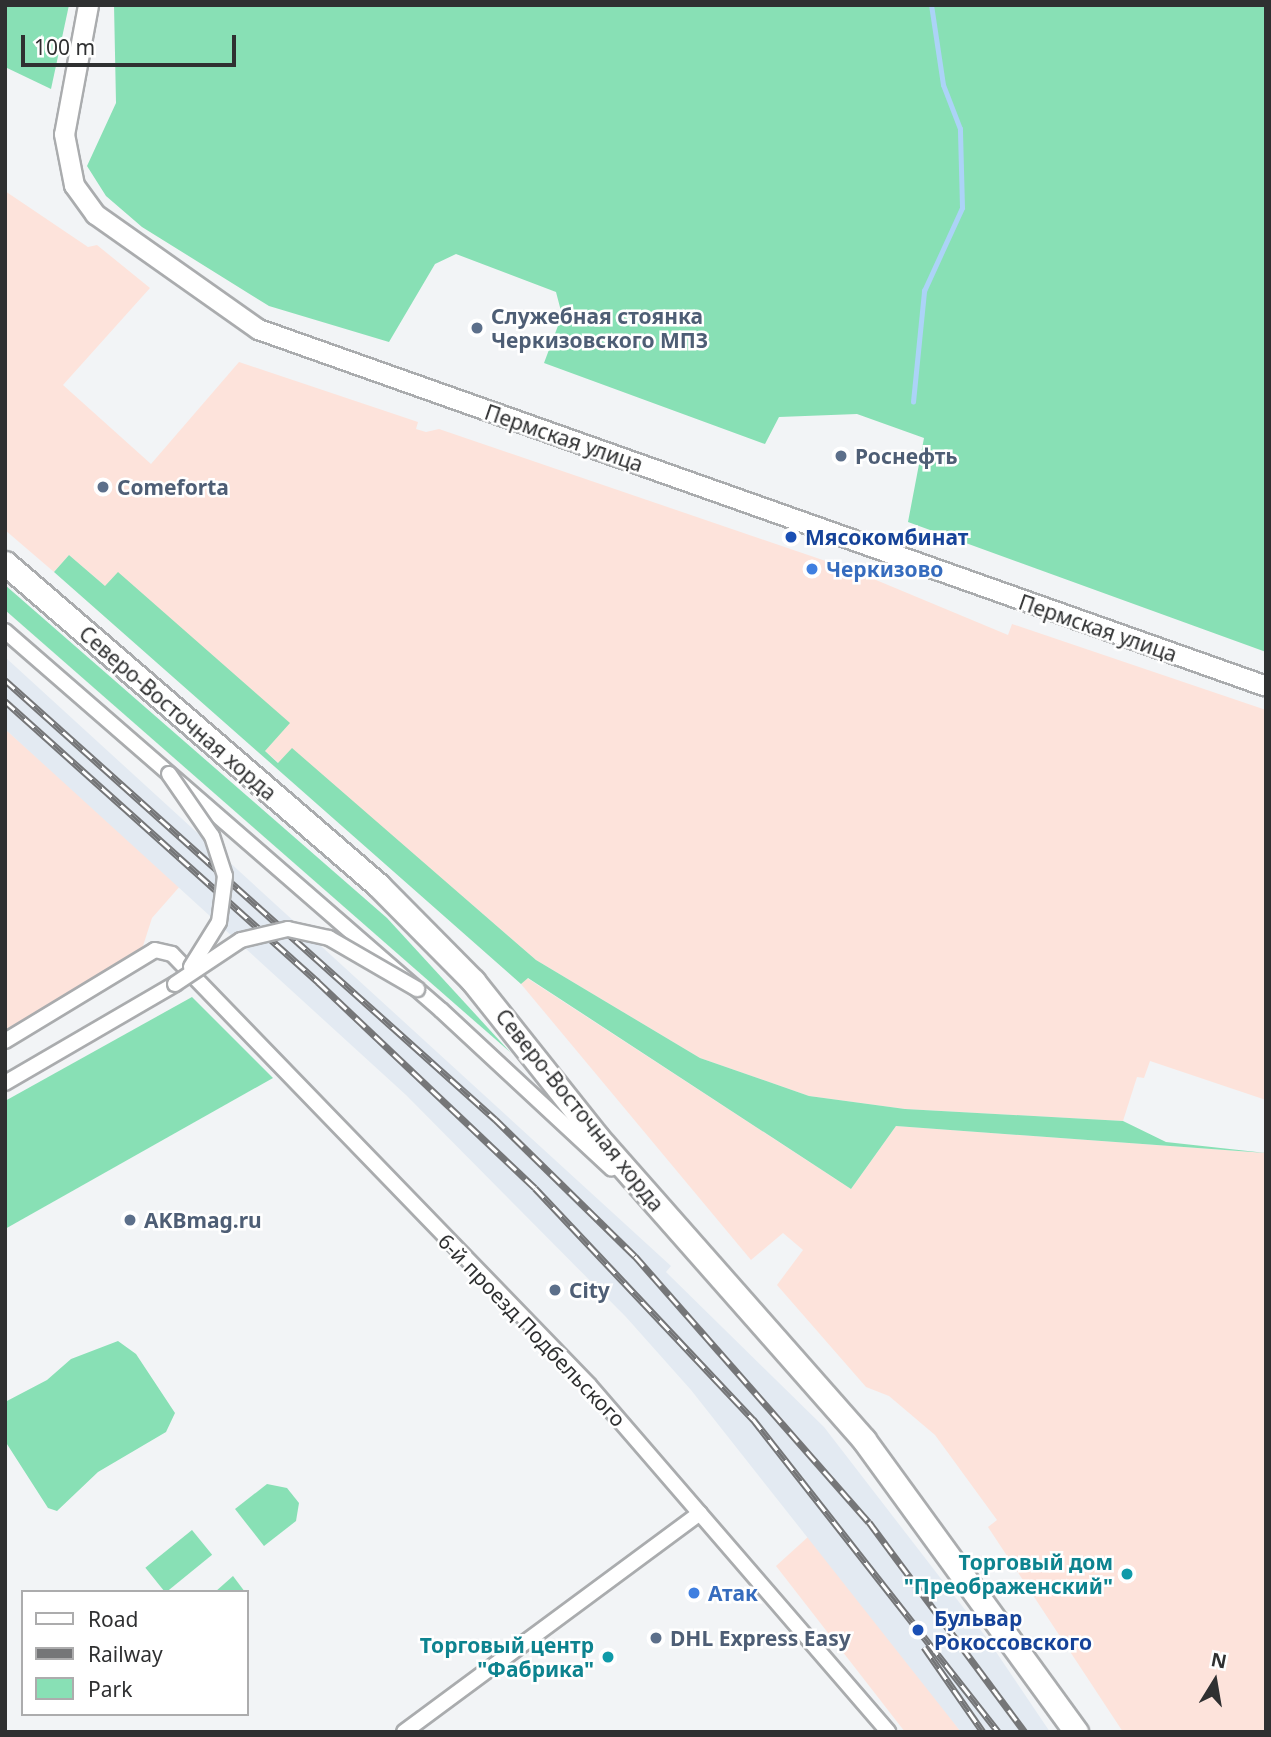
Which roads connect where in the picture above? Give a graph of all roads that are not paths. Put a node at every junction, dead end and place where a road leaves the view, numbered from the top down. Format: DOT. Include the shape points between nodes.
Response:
graph roads {
  1 [pos="88,5"];
  2 [pos="5,563"];
  3 [pos="5,631"];
  4 [pos="1266,686"];
  5 [pos="169,774"];
  6 [pos="176,984"];
  7 [pos="417,989"];
  8 [pos="5,1041"];
  9 [pos="5,1083"];
  10 [pos="700,1513"];
  11 [pos="404,1732"];
  12 [pos="888,1732"];
  13 [pos="1075,1732"];
  1 -- 4 [label="street, Пермская улица" via="64,135 74,185 95,215 258,329"];
  2 -- 13 [label="main road, Северо-Восточная хорда" via="379,886 473,981 597,1137 864,1440"];
  3 -- 5 [label="street, Северо-Восточная хорда"];
  5 -- 6 [label="street, bridge" via="212,836 226,888 214,934"];
  5 -- 7 [label="street, Северо-Восточная хорда, bridge"];
  6 -- 7 [label="street, bridge" via="242,940 288,929 329,938"];
  6 -- 9 [label="street"];
  7 -- 13 [label="street, Северо-Восточная хорда" via="567,1125 748,1311 947,1552"];
  8 -- 10 [label="street, 6-й проезд Подбельского" via="155,950 172,954 589,1385"];
  10 -- 11 [label="street"];
  10 -- 12 [label="street, 6-й проезд Подбельского"];
}
